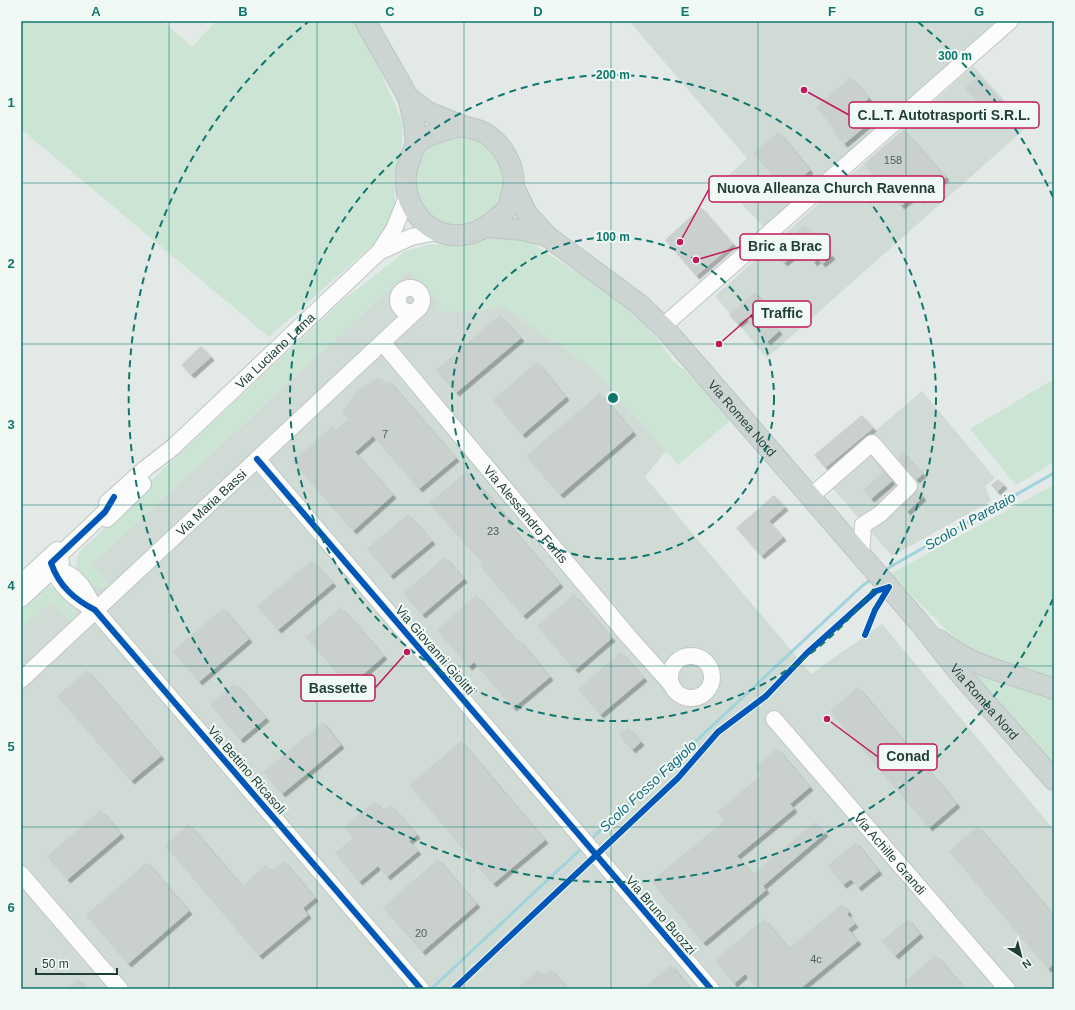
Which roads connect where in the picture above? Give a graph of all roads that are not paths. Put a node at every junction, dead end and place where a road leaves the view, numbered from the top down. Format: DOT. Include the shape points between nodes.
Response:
graph roads {
  1 [pos="365,21"];
  2 [pos="1010,21"];
  3 [pos="408,97"];
  4 [pos="463,126"];
  5 [pos="416,145"];
  6 [pos="514,187"];
  7 [pos="407,197"];
  8 [pos="488,227"];
  9 [pos="436,232"];
  10 [pos="546,236"];
  11 [pos="378,252"];
  12 [pos="419,308"];
  13 [pos="662,327"];
  14 [pos="383,343"];
  15 [pos="172,448"];
  16 [pos="257,459"];
  17 [pos="114,497"];
  18 [pos="810,497"];
  19 [pos="72,552"];
  20 [pos="865,561"];
  21 [pos="53,569"];
  22 [pos="21,583"];
  23 [pos="38,583"];
  24 [pos="70,583"];
  25 [pos="21,591"];
  26 [pos="21,599"];
  27 [pos="95,610"];
  28 [pos="918,621"];
  29 [pos="21,680"];
  30 [pos="672,684"];
  31 [pos="1054,689"];
  32 [pos="774,719"];
  33 [pos="1054,780"];
  34 [pos="596,855"];
  35 [pos="21,874"];
  36 [pos="120,989"];
  37 [pos="421,989"];
  38 [pos="711,989"];
  39 [pos="1008,989"];
  1 -- 3 [label="main road"];
  2 -- 13 [label="street"];
  3 -- 4 [label="main road" via="428,112"];
  3 -- 5 [label="main road"];
  4 -- 5 [label="main road" via="441,130"];
  4 -- 6 [label="main road" via="482,132 498,143 511,164"];
  5 -- 7 [label="main road" via="405,173"];
  6 -- 8 [label="main road" via="508,208"];
  6 -- 10 [label="main road, Via Romea Nord" via="527,214"];
  7 -- 9 [label="main road" via="418,218"];
  7 -- 11 [label="street, Via Luciano Lama" via="394,229"];
  8 -- 9 [label="main road" via="462,236"];
  8 -- 10 [label="main road, Via Romea Nord" via="523,230"];
  9 -- 11 [label="street, Via Luciano Lama" via="411,237"];
  10 -- 13 [label="main road, Via Romea Nord" via="639,304"];
  11 -- 15 [label="street, Via Luciano Lama"];
  12 -- 14 [label="street, Via Maria Bassi"];
  13 -- 18 [label="main road, Via Romea Nord"];
  14 -- 16 [label="street, Via Maria Bassi"];
  14 -- 30 [label="street, Via Alessandro Fortis" via="619,625"];
  15 -- 17 [label="street, Via Luciano Lama"];
  15 -- 19 [label="street, Via Luciano Lama" via="126,502"];
  16 -- 27 [label="street, Via Maria Bassi"];
  16 -- 34 [label="street, Via Giovanni Giolitti"];
  17 -- 21 [label="street, Via Luciano Lama" via="105,512 51,563"];
  17 -- 22 [label="street, Via Luciano Lama"];
  18 -- 20 [label="main road, Via Romea Nord"];
  18 -- 20 [label="street" via="872,443 909,486 880,514 863,525"];
  19 -- 21 [label="street, Via Luciano Lama"];
  19 -- 24 [label="street"];
  20 -- 28 [label="main road, Via Romea Nord"];
  21 -- 23 [label="street, Via Luciano Lama"];
  21 -- 24 [label="street" via="57,580"];
  21 -- 25 [label="street, Via Luciano Lama" via="44,570"];
  23 -- 24 [label="street" via="48,580"];
  23 -- 26 [label="street, Via Luciano Lama"];
  24 -- 27 [label="street, Via Bettino Ricasoli" via="87,592"];
  27 -- 29 [label="street, Via Maria Bassi"];
  27 -- 37 [label="street, Via Bettino Ricasoli"];
  28 -- 31 [label="main road, Via Romea Nord" via="946,645 969,659"];
  28 -- 33 [label="main road, Via Romea Nord" via="961,675"];
  32 -- 39 [label="street, Via Achille Grandi"];
  34 -- 38 [label="street, Via Bruno Buozzi"];
  35 -- 36 [label="street"];
}
